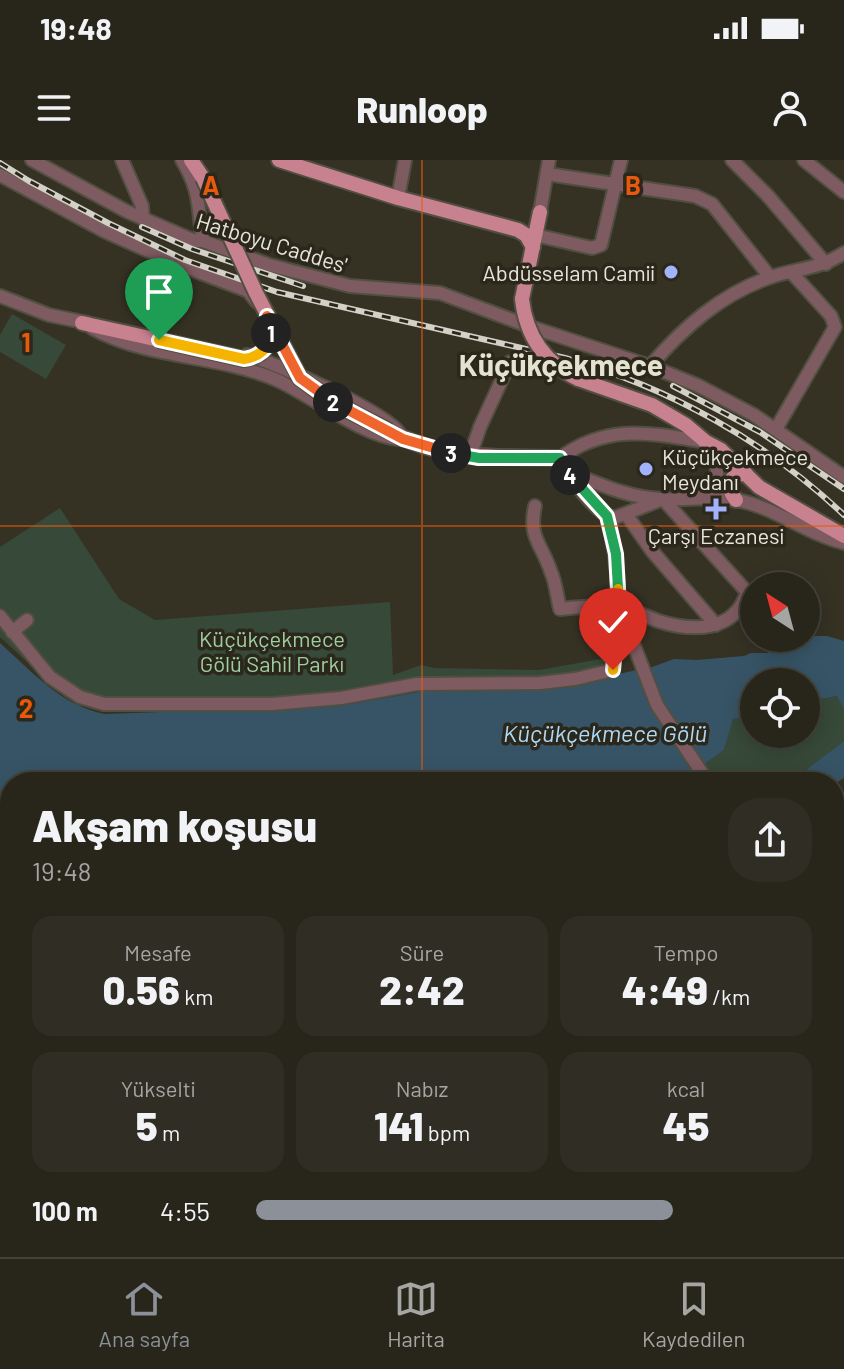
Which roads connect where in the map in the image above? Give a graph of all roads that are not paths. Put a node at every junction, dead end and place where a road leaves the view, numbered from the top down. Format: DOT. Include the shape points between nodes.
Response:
graph roads {
  1 [pos="122,160"];
  2 [pos="182,160"];
  3 [pos="191,160"];
  4 [pos="203,160"];
  5 [pos="279,160"];
  6 [pos="405,160"];
  7 [pos="549,160"];
  8 [pos="621,160"];
  9 [pos="732,160"];
  10 [pos="804,160"];
  11 [pos="37,161"];
  12 [pos="547,174"];
  13 [pos="0,175"];
  14 [pos="203,178"];
  15 [pos="615,185"];
  16 [pos="844,192"];
  17 [pos="398,198"];
  18 [pos="540,212"];
  19 [pos="143,219"];
  20 [pos="518,230"];
  21 [pos="203,241"];
  22 [pos="534,241"];
  23 [pos="844,253"];
  24 [pos="826,264"];
  25 [pos="792,273"];
  26 [pos="770,277"];
  27 [pos="0,296"];
  28 [pos="267,316"];
  29 [pos="82,323"];
  30 [pos="839,331"];
  31 [pos="275,337"];
  32 [pos="263,360"];
  33 [pos="510,362"];
  34 [pos="650,366"];
  35 [pos="293,373"];
  36 [pos="776,429"];
  37 [pos="403,439"];
  38 [pos="706,442"];
  39 [pos="470,456"];
  40 [pos="560,458"];
  41 [pos="568,472"];
  42 [pos="746,474"];
  43 [pos="844,477"];
  44 [pos="692,497"];
  45 [pos="663,499"];
  46 [pos="736,500"];
  47 [pos="535,506"];
  48 [pos="626,514"];
  49 [pos="607,516"];
  50 [pos="844,536"];
  51 [pos="844,543"];
  52 [pos="619,607"];
  53 [pos="0,616"];
  54 [pos="27,620"];
  55 [pos="716,625"];
  56 [pos="12,632"];
  57 [pos="701,772"];
  1 -- 19 [label="street"];
  2 -- 21 [label="street" via="200,202"];
  3 -- 14 [label="main road"];
  4 -- 14 [label="main road"];
  5 -- 17 [label="main road"];
  6 -- 17 [label="street"];
  7 -- 12 [label="street"];
  8 -- 15 [label="street"];
  9 -- 24 [label="street"];
  10 -- 16 [label="street"];
  11 -- 19 [label="street, Hatboyu Caddes'"];
  12 -- 15 [label="street"];
  12 -- 18 [label="street"];
  13 -- 31 [label="street" via="104,231 248,291"];
  14 -- 28 [label="main road, bridge"];
  15 -- 22 [label="street" via="601,245"];
  15 -- 26 [label="street" via="695,196 712,204"];
  17 -- 20 [label="main road"];
  18 -- 20 [label="main road"];
  18 -- 22 [label="main road"];
  19 -- 21 [label="street, Hatboyu Caddes'"];
  20 -- 22 [label="main road"];
  21 -- 34 [label="street, Hatboyu Caddes'" via="350,286 440,293"];
  22 -- 38 [label="main road, bridge" via="522,299 532,339 563,372 652,405"];
  23 -- 24 [label="street"];
  24 -- 25 [label="street"];
  25 -- 26 [label="street"];
  25 -- 30 [label="street"];
  26 -- 34 [label="street" via="709,309"];
  27 -- 29 [label="street"];
  28 -- 29 [label="main road, bridge" via="271,337 266,349 244,359"];
  28 -- 37 [label="main road, bridge" via="300,378 332,402"];
  29 -- 32 [label="street" via="125,326"];
  29 -- 37 [label="street" via="130,344 275,379 376,434"];
  30 -- 36 [label="street"];
  31 -- 32 [label="street" via="273,356"];
  31 -- 35 [label="street"];
  32 -- 35 [label="street"];
  33 -- 39 [label="street"];
  34 -- 36 [label="street, Hatboyu Caddes'"];
  35 -- 37 [label="street" via="389,423"];
  36 -- 43 [label="street, Hatboyu Caddes'"];
  37 -- 39 [label="main road"];
  38 -- 40 [label="street" via="619,433 590,439"];
  38 -- 42 [label="main road"];
  38 -- 44 [label="street" via="717,477"];
  39 -- 40 [label="main road"];
  40 -- 41 [label="street"];
  41 -- 45 [label="street" via="617,491"];
  41 -- 49 [label="street"];
  42 -- 46 [label="main road" via="730,480"];
  42 -- 50 [label="main road" via="759,487"];
  44 -- 45 [label="street"];
  44 -- 46 [label="street"];
  45 -- 48 [label="street"];
  45 -- 55 [label="street" via="747,592 735,616"];
  46 -- 51 [label="street"];
  47 -- 52 [label="street" via="533,536 551,571 560,609"];
  48 -- 49 [label="street"];
  48 -- 55 [label="street"];
  49 -- 52 [label="street"];
  52 -- 55 [label="street" via="686,628"];
  52 -- 56 [label="street" via="613,670 540,683 417,684 272,704 104,704 80,697 50,677"];
  52 -- 57 [label="street" via="657,705"];
  53 -- 56 [label="street"];
  54 -- 56 [label="street"];
}
